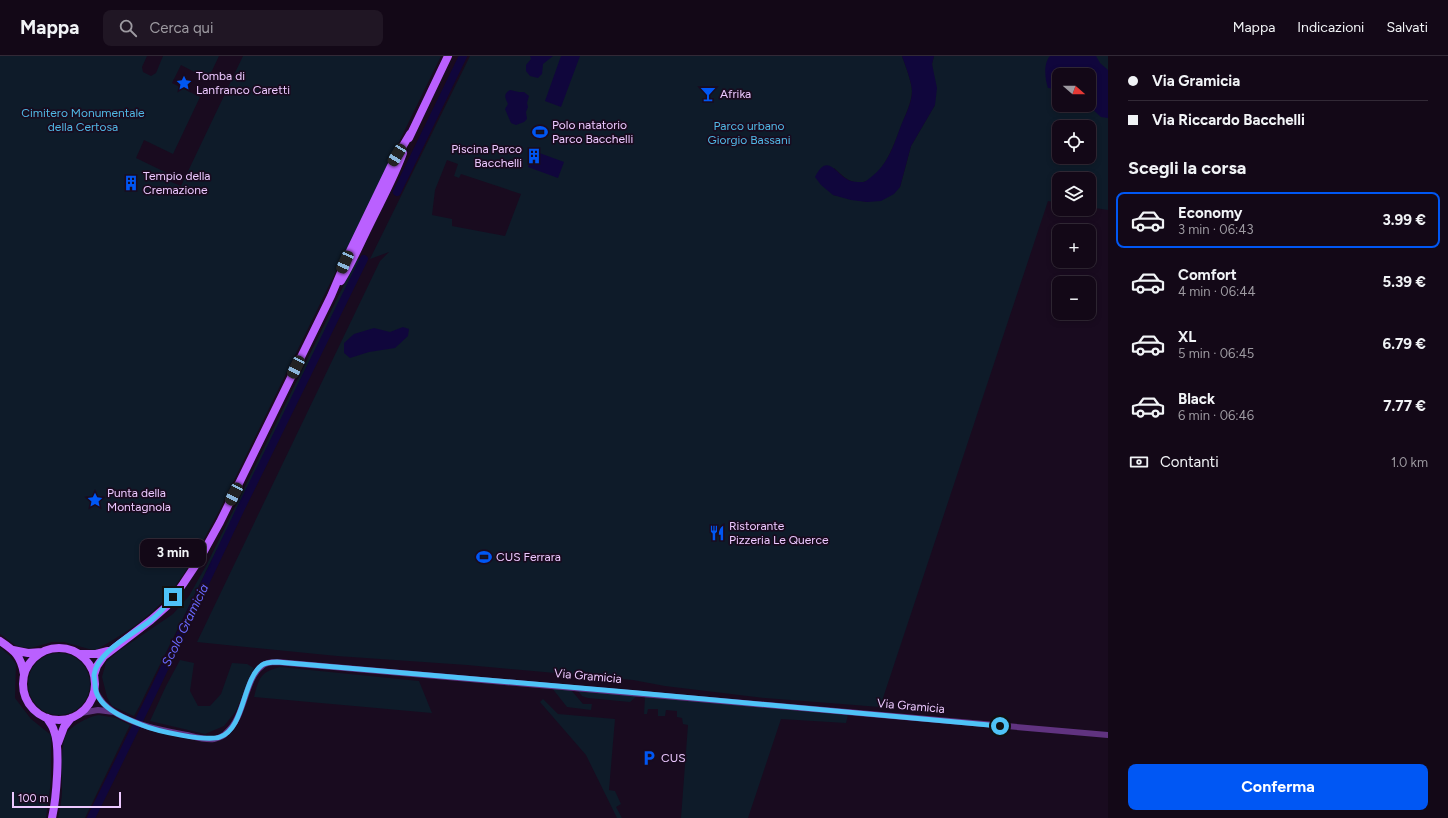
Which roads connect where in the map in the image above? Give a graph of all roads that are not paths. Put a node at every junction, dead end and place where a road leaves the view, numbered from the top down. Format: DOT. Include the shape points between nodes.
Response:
graph roads {
  1 [pos="448,56"];
  2 [pos="0,641"];
  3 [pos="13,650"];
  4 [pos="110,650"];
  5 [pos="43,651"];
  6 [pos="80,654"];
  7 [pos="24,675"];
  8 [pos="94,675"];
  9 [pos="95,690"];
  10 [pos="81,712"];
  11 [pos="114,712"];
  12 [pos="46,718"];
  13 [pos="71,718"];
  14 [pos="1108,735"];
  15 [pos="57,748"];
  16 [pos="52,818"];
  1 -- 4 [label="main road" via="410,134 397,169 370,217 348,271 331,296 224,515 195,566 160,613"];
  2 -- 3 [label="main road"];
  3 -- 5 [label="main road" via="28,653"];
  3 -- 7 [label="main road" via="21,662"];
  4 -- 6 [label="main road" via="96,654"];
  4 -- 8 [label="main road" via="100,661"];
  5 -- 6 [label="main road" via="64,648"];
  5 -- 7 [label="main road" via="31,662"];
  6 -- 8 [label="main road" via="91,666"];
  7 -- 12 [label="main road" via="24,692 28,702"];
  8 -- 9 [label="main road"];
  9 -- 10 [label="main road, Via Gramicia" via="90,702"];
  9 -- 11 [label="street, Via Gramicia" via="102,702"];
  10 -- 11 [label="street, Via Gramicia"];
  10 -- 13 [label="main road, Via Gramicia"];
  11 -- 14 [label="street, Via Gramicia" via="146,726 206,739 220,737 234,724 258,670 264,664 277,662"];
  12 -- 13 [label="main road, Via Gramicia"];
  12 -- 15 [label="main road" via="55,732"];
  13 -- 15 [label="main road" via="61,732"];
  15 -- 16 [label="main road"];
}
